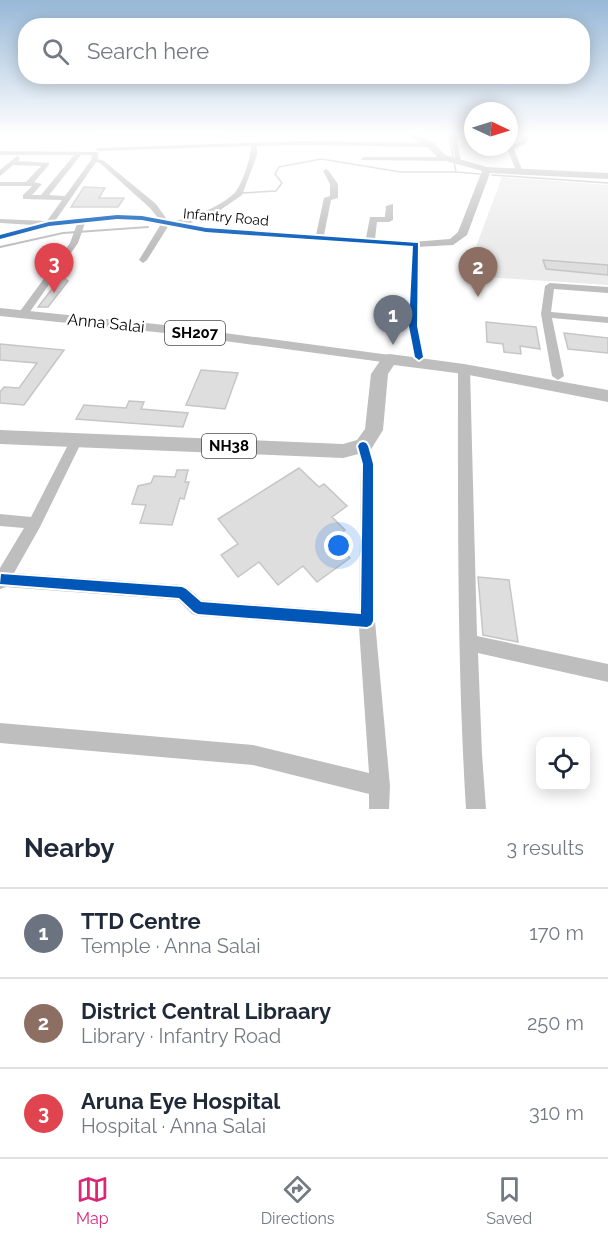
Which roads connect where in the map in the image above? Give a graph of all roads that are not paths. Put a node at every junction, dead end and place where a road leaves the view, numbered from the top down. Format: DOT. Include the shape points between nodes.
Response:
graph roads {
  1 [pos="38,173"];
  2 [pos="64,173"];
  3 [pos="83,173"];
  4 [pos="114,173"];
  5 [pos="247,173"];
  6 [pos="327,173"];
  7 [pos="486,173"];
  8 [pos="560,173"];
  9 [pos="608,176"];
  10 [pos="0,184"];
  11 [pos="27,184"];
  12 [pos="44,198"];
  13 [pos="65,198"];
  14 [pos="390,206"];
  15 [pos="0,221"];
  16 [pos="49,224"];
  17 [pos="170,224"];
  18 [pos="81,226"];
  19 [pos="0,237"];
  20 [pos="320,237"];
  21 [pos="370,241"];
  22 [pos="416,244"];
  23 [pos="143,260"];
  24 [pos="608,290"];
  25 [pos="0,312"];
  26 [pos="23,314"];
  27 [pos="546,315"];
  28 [pos="608,321"];
  29 [pos="419,357"];
  30 [pos="390,359"];
  31 [pos="464,369"];
  32 [pos="558,376"];
  33 [pos="608,386"];
  34 [pos="608,396"];
  35 [pos="0,436"];
  36 [pos="77,440"];
  37 [pos="363,446"];
  38 [pos="0,520"];
  39 [pos="35,523"];
  40 [pos="1,581"];
  41 [pos="367,621"];
  42 [pos="469,643"];
  43 [pos="607,675"];
  44 [pos="0,733"];
  45 [pos="380,786"];
  46 [pos="379,809"];
  47 [pos="477,809"];
  1 -- 11 [label="street"];
  2 -- 12 [label="street"];
  3 -- 13 [label="street"];
  4 -- 17 [label="street"];
  5 -- 17 [label="street" via="239,193 213,211"];
  6 -- 20 [label="street" via="334,184 334,198 328,198"];
  7 -- 22 [label="main road, Infantry Road" via="463,233 453,242"];
  8 -- 9 [label="main road"];
  10 -- 11 [label="street"];
  11 -- 12 [label="street" via="38,184 26,197"];
  12 -- 13 [label="street"];
  13 -- 16 [label="street"];
  14 -- 21 [label="street" via="389,220 373,219"];
  15 -- 16 [label="street"];
  16 -- 18 [label="street, Infantry Road"];
  16 -- 19 [label="street, Infantry Road"];
  17 -- 18 [label="street, Infantry Road" via="117,217"];
  17 -- 20 [label="street, Infantry Road"];
  17 -- 23 [label="street"];
  18 -- 26 [label="street"];
  20 -- 21 [label="street, Infantry Road"];
  21 -- 22 [label="street, Infantry Road"];
  22 -- 29 [label="street" via="413,326"];
  24 -- 27 [label="street" via="550,286"];
  25 -- 26 [label="main road, Anna Salai / SH207"];
  26 -- 30 [label="main road, Anna Salai / SH207"];
  27 -- 28 [label="street"];
  27 -- 32 [label="street"];
  29 -- 30 [label="highway, Anna Salai"];
  29 -- 32 [label="highway, Anna Salai"];
  30 -- 31 [label="highway, Anna Salai"];
  30 -- 37 [label="highway" via="380,374 374,430"];
  31 -- 34 [label="highway, Anna Salai"];
  31 -- 42 [label="street"];
  32 -- 33 [label="highway, Anna Salai"];
  35 -- 36 [label="highway, NH38"];
  36 -- 37 [label="highway, NH38" via="343,451"];
  36 -- 39 [label="street"];
  37 -- 41 [label="street" via="368,464"];
  38 -- 39 [label="street"];
  39 -- 40 [label="street"];
  40 -- 41 [label="street" via="182,593 198,608"];
  41 -- 45 [label="street"];
  42 -- 43 [label="street"];
  42 -- 47 [label="street"];
  44 -- 45 [label="street" via="253,755"];
  45 -- 46 [label="street"];
}
